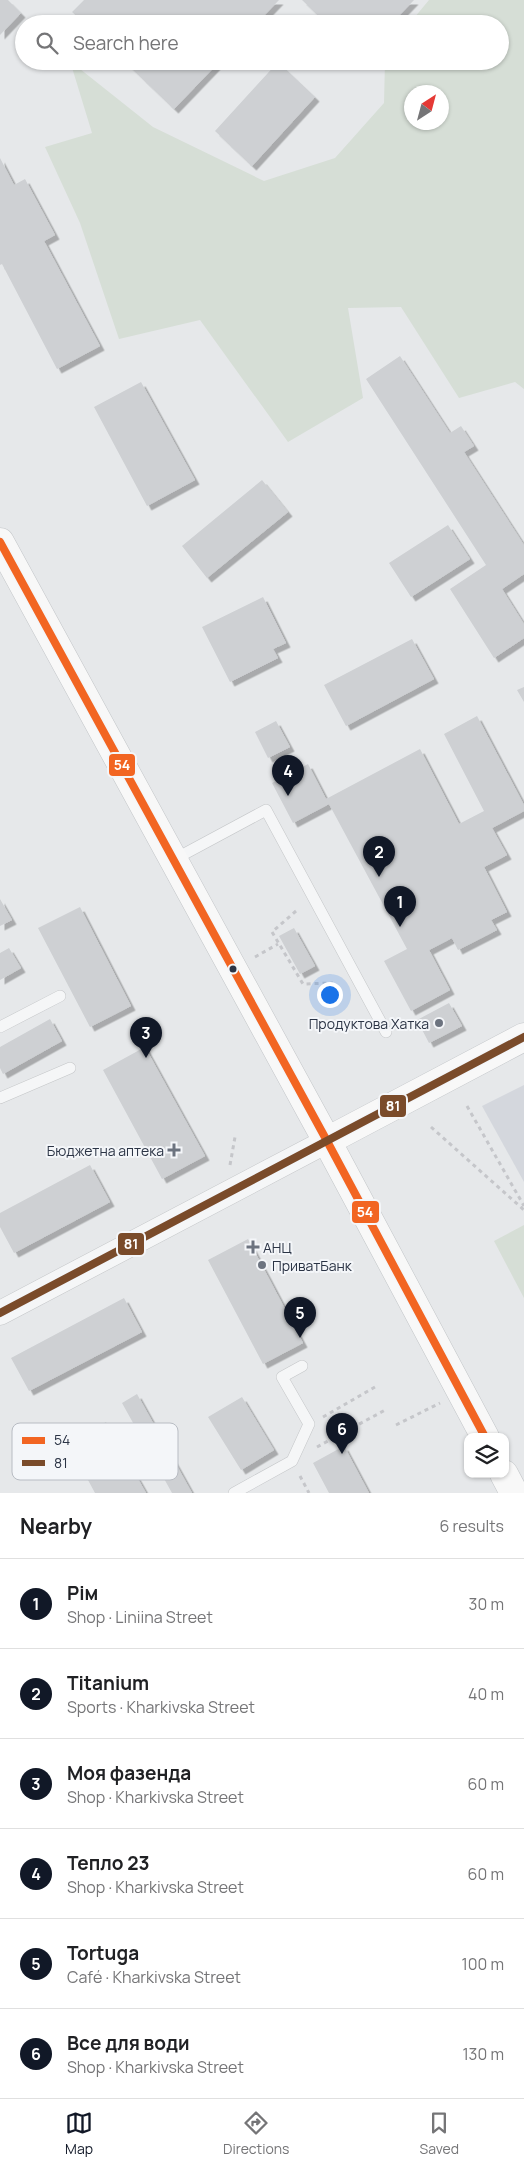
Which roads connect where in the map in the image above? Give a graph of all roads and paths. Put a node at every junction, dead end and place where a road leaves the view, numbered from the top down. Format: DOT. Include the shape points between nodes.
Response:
graph roads {
  1 [pos="0,542"];
  2 [pos="174,860"];
  3 [pos="296,911"];
  4 [pos="334,983"];
  5 [pos="60,996"];
  6 [pos="0,1027"];
  7 [pos="386,1032"];
  8 [pos="524,1038"];
  9 [pos="70,1068"];
  10 [pos="0,1098"];
  11 [pos="467,1106"];
  12 [pos="431,1127"];
  13 [pos="327,1141"];
  14 [pos="524,1206"];
  15 [pos="524,1210"];
  16 [pos="0,1313"];
  17 [pos="302,1366"];
  18 [pos="375,1387"];
  19 [pos="461,1393"];
  20 [pos="387,1409"];
  21 [pos="309,1424"];
  22 [pos="396,1425"];
  23 [pos="482,1433"];
  24 [pos="292,1461"];
  25 [pos="506,1478"];
  26 [pos="234,1493"];
  27 [pos="514,1493"];
  1 -- 2 [label="main road"];
  2 -- 7 [label="lane" via="266,810"];
  2 -- 13 [label="main road"];
  3 -- 4 [label="path" via="272,932 278,944 303,984"];
  5 -- 6 [label="lane"];
  8 -- 13 [label="main road"];
  9 -- 10 [label="lane"];
  11 -- 14 [label="path"];
  12 -- 15 [label="path"];
  13 -- 16 [label="street"];
  13 -- 19 [label="main road"];
  17 -- 21 [label="lane" via="282,1377"];
  18 -- 21 [label="path"];
  19 -- 22 [label="path"];
  19 -- 23 [label="main road"];
  20 -- 24 [label="path"];
  21 -- 24 [label="lane"];
  24 -- 26 [label="lane"];
  25 -- 27 [label="main road"];
}
